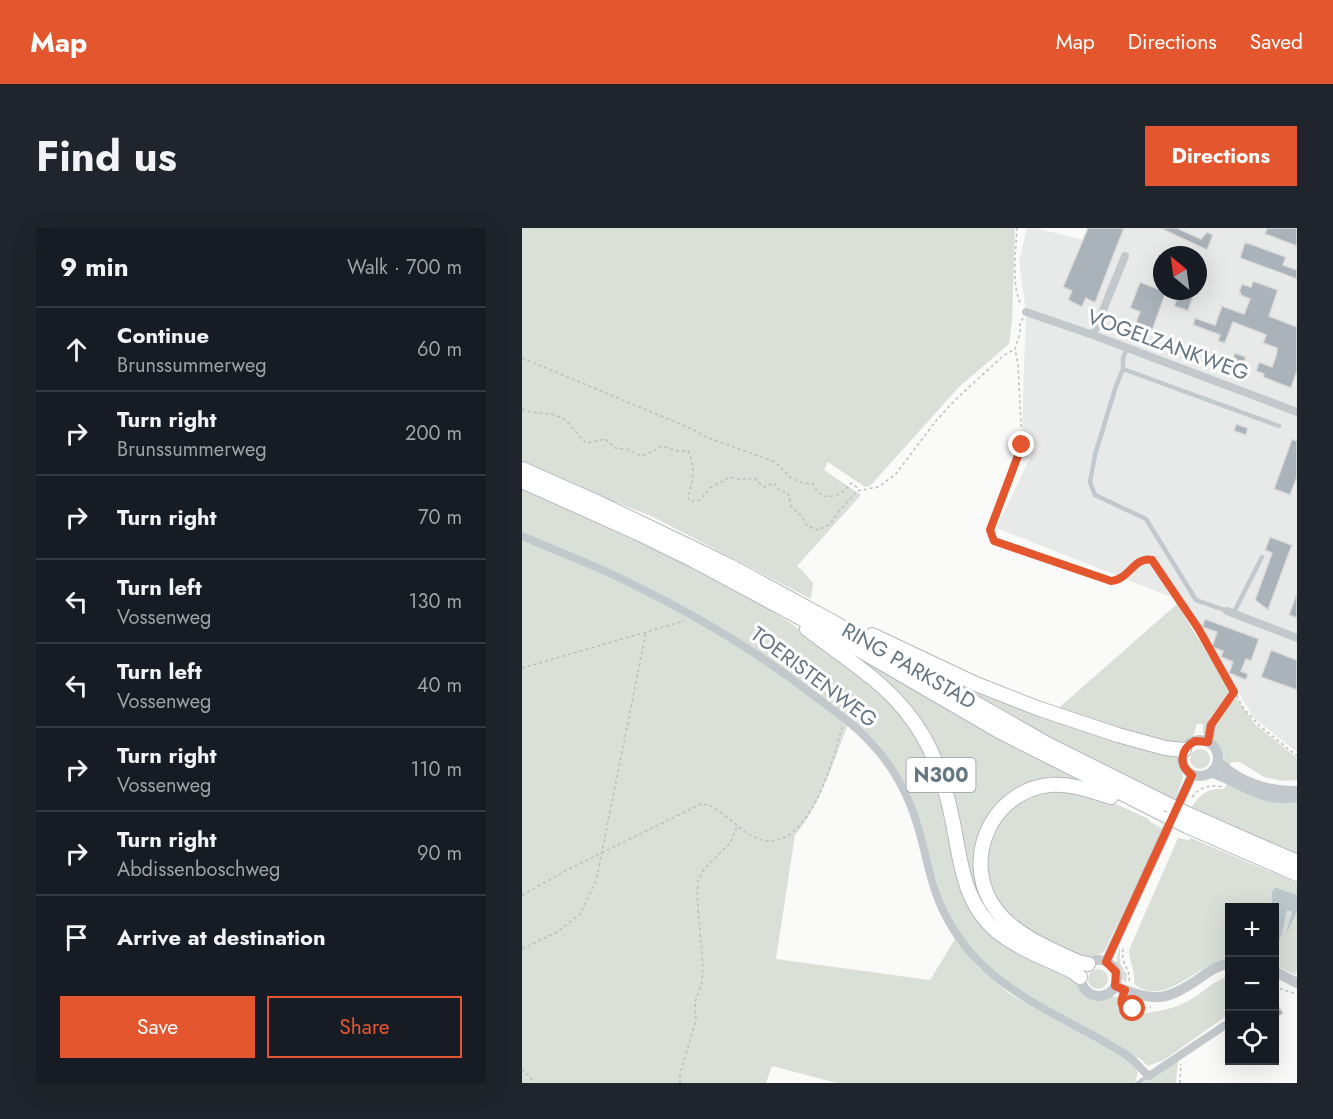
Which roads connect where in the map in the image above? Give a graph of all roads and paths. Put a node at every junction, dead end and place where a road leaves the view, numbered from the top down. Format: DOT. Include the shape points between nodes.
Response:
graph roads {
  1 [pos="1017,228"];
  2 [pos="1125,256"];
  3 [pos="1026,312"];
  4 [pos="1093,335"];
  5 [pos="1127,348"];
  6 [pos="1015,349"];
  7 [pos="522,358"];
  8 [pos="1123,369"];
  9 [pos="522,410"];
  10 [pos="1297,412"];
  11 [pos="1279,426"];
  12 [pos="522,469"];
  13 [pos="522,481"];
  14 [pos="860,489"];
  15 [pos="522,536"];
  16 [pos="1262,557"];
  17 [pos="773,601"];
  18 [pos="804,606"];
  19 [pos="1230,613"];
  20 [pos="696,618"];
  21 [pos="646,632"];
  22 [pos="1297,639"];
  23 [pos="522,668"];
  24 [pos="1234,692"];
  25 [pos="844,718"];
  26 [pos="1211,725"];
  27 [pos="1208,742"];
  28 [pos="1184,750"];
  29 [pos="1297,756"];
  30 [pos="1218,761"];
  31 [pos="1212,773"];
  32 [pos="1192,775"];
  33 [pos="1215,785"];
  34 [pos="1297,791"];
  35 [pos="1297,797"];
  36 [pos="1191,800"];
  37 [pos="1164,809"];
  38 [pos="1190,821"];
  39 [pos="737,826"];
  40 [pos="603,852"];
  41 [pos="1297,862"];
  42 [pos="1297,874"];
  43 [pos="522,895"];
  44 [pos="1124,946"];
  45 [pos="522,949"];
  46 [pos="1106,962"];
  47 [pos="1088,964"];
  48 [pos="1225,965"];
  49 [pos="1279,973"];
  50 [pos="1080,977"];
  51 [pos="1297,983"];
  52 [pos="1120,988"];
  53 [pos="1279,988"];
  54 [pos="1297,994"];
  55 [pos="1157,1006"];
  56 [pos="1225,1025"];
  57 [pos="1182,1054"];
  58 [pos="522,1069"];
  59 [pos="1149,1076"];
  60 [pos="535,1083"];
  61 [pos="680,1083"];
  62 [pos="1138,1083"];
  63 [pos="1180,1083"];
  1 -- 3 [label="path" via="1016,285"];
  2 -- 4 [label="street"];
  3 -- 4 [label="street, VOGELZANKWEG"];
  3 -- 6 [label="path"];
  4 -- 5 [label="street, VOGELZANKWEG"];
  5 -- 8 [label="lane"];
  5 -- 10 [label="street, VOGELZANKWEG"];
  6 -- 14 [label="path" via="955,400 895,474 878,487"];
  6 -- 24 [label="path" via="1022,445 990,530 992,538 997,543 1111,581 1122,579 1140,561 1152,560 1198,628"];
  7 -- 14 [label="path" via="706,437 775,462 790,477 813,484 824,496 835,497 851,483"];
  8 -- 11 [label="lane"];
  8 -- 19 [label="lane" via="1095,455 1090,482 1095,495 1146,519 1196,600"];
  9 -- 14 [label="path" via="559,416 588,443 605,439 615,448 639,455 662,446 688,451 693,478 687,496 690,501 700,500 727,478 754,478 762,486 773,483 788,492 793,509 808,527 818,530 830,524"];
  12 -- 18 [label="highway, RING PARKSTAD / N300" via="673,537"];
  13 -- 17 [label="highway, RING PARKSTAD / N300" via="638,533"];
  15 -- 20 [label="street, TOERISTENWEG" via="628,582"];
  16 -- 19 [label="lane"];
  17 -- 37 [label="highway, RING PARKSTAD / N300" via="999,731"];
  17 -- 50 [label="highway, N300" via="883,686 921,733 944,784 965,886 983,917 1009,939"];
  18 -- 28 [label="highway, N300" via="1008,697 1118,735"];
  18 -- 37 [label="highway, RING PARKSTAD / N300"];
  19 -- 22 [label="street"];
  20 -- 21 [label="path"];
  20 -- 25 [label="street, TOERISTENWEG" via="761,656"];
  21 -- 23 [label="path"];
  21 -- 40 [label="path"];
  24 -- 26 [label="path"];
  24 -- 29 [label="path" via="1252,719"];
  25 -- 39 [label="path" via="824,784 800,826 783,839 770,842 754,838"];
  25 -- 59 [label="street, TOERISTENWEG" via="872,744 899,782 917,823 942,909 972,956 1011,990 1128,1056"];
  26 -- 27 [label="street"];
  27 -- 28 [label="street" via="1195,741"];
  27 -- 30 [label="street" via="1218,752"];
  28 -- 32 [label="street" via="1184,765"];
  30 -- 31 [label="street"];
  30 -- 34 [label="street" via="1258,786"];
  31 -- 32 [label="street"];
  31 -- 35 [label="street" via="1257,794"];
  32 -- 46 [label="street"];
  33 -- 36 [label="path" via="1200,789"];
  37 -- 38 [label="highway, RING PARKSTAD / N300, bridge"];
  37 -- 47 [label="highway, N300" via="1083,789 1047,786 1011,800 988,828 981,852 981,873 997,910 1021,933"];
  38 -- 41 [label="highway, RING PARKSTAD / N300"];
  38 -- 42 [label="highway, RING PARKSTAD / N300"];
  39 -- 40 [label="path" via="711,805 700,804"];
  39 -- 61 [label="path" via="730,843 704,869 698,881 702,982"];
  40 -- 43 [label="path"];
  40 -- 45 [label="path" via="596,881 580,914 557,932"];
  44 -- 52 [label="path" via="1122,961 1130,977"];
  46 -- 47 [label="street"];
  46 -- 52 [label="street" via="1116,972"];
  47 -- 50 [label="street"];
  48 -- 52 [label="street" via="1170,996 1149,997"];
  49 -- 51 [label="street"];
  50 -- 52 [label="street" via="1084,989 1096,996"];
  52 -- 55 [label="path" via="1121,1004 1127,1010"];
  53 -- 54 [label="path"];
  56 -- 57 [label="street"];
  57 -- 59 [label="street"];
  57 -- 63 [label="path"];
  58 -- 60 [label="path"];
  59 -- 62 [label="lane"];
}
